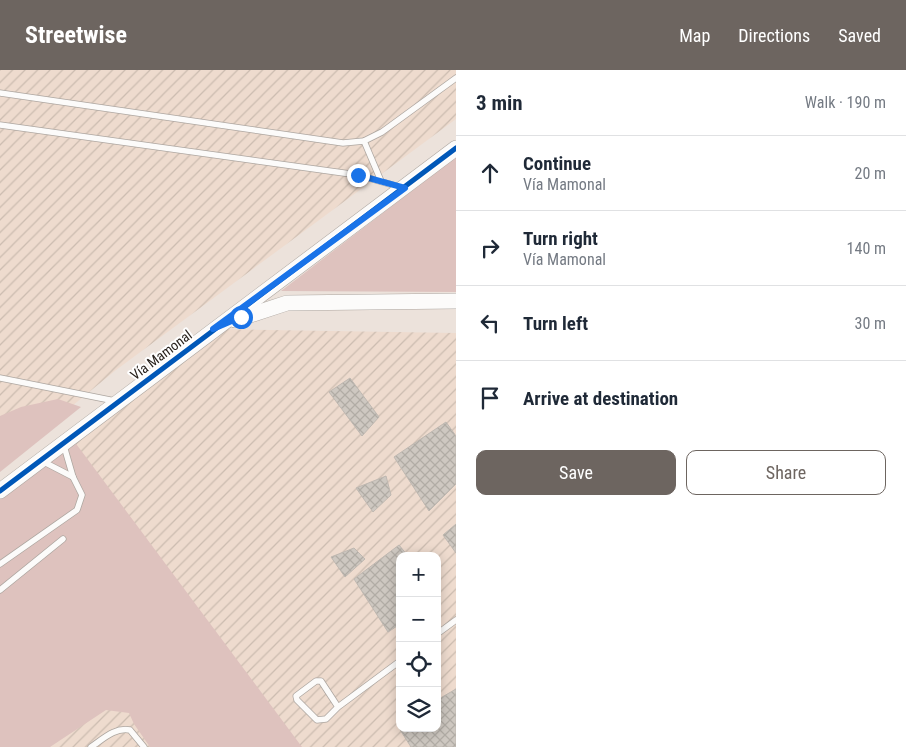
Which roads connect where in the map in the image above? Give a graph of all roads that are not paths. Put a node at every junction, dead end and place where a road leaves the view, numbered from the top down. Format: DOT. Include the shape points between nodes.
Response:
graph roads {
  1 [pos="456,78"];
  2 [pos="0,93"];
  3 [pos="0,125"];
  4 [pos="364,141"];
  5 [pos="456,148"];
  6 [pos="380,181"];
  7 [pos="405,188"];
  8 [pos="456,301"];
  9 [pos="213,329"];
  10 [pos="0,378"];
  11 [pos="117,401"];
  12 [pos="63,443"];
  13 [pos="41,460"];
  14 [pos="74,477"];
  15 [pos="0,491"];
  16 [pos="63,539"];
  17 [pos="0,564"];
  18 [pos="0,590"];
  19 [pos="456,620"];
  20 [pos="441,631"];
  21 [pos="396,664"];
  22 [pos="338,707"];
  23 [pos="91,747"];
  24 [pos="144,747"];
  1 -- 4 [label="lane" via="382,132"];
  2 -- 4 [label="lane" via="343,143"];
  3 -- 6 [label="lane" via="358,175"];
  4 -- 6 [label="lane"];
  5 -- 7 [label="street, Vía Mamonal"];
  6 -- 7 [label="lane"];
  7 -- 9 [label="street, Vía Mamonal"];
  8 -- 9 [label="street, Vía Mamonal" via="288,303"];
  9 -- 11 [label="street, Vía Mamonal"];
  10 -- 11 [label="lane"];
  11 -- 12 [label="street, Vía Mamonal"];
  12 -- 13 [label="street, Vía Mamonal"];
  12 -- 14 [label="lane"];
  13 -- 14 [label="lane"];
  13 -- 15 [label="street, Vía Mamonal"];
  14 -- 17 [label="lane" via="82,495 77,510"];
  16 -- 18 [label="lane"];
  19 -- 20 [label="lane"];
  21 -- 22 [label="lane"];
  22 -- 22 [label="lane" via="326,719 317,720 296,696 316,681 321,681"];
  23 -- 24 [label="lane" via="119,729 125,729 130,730"];
}
